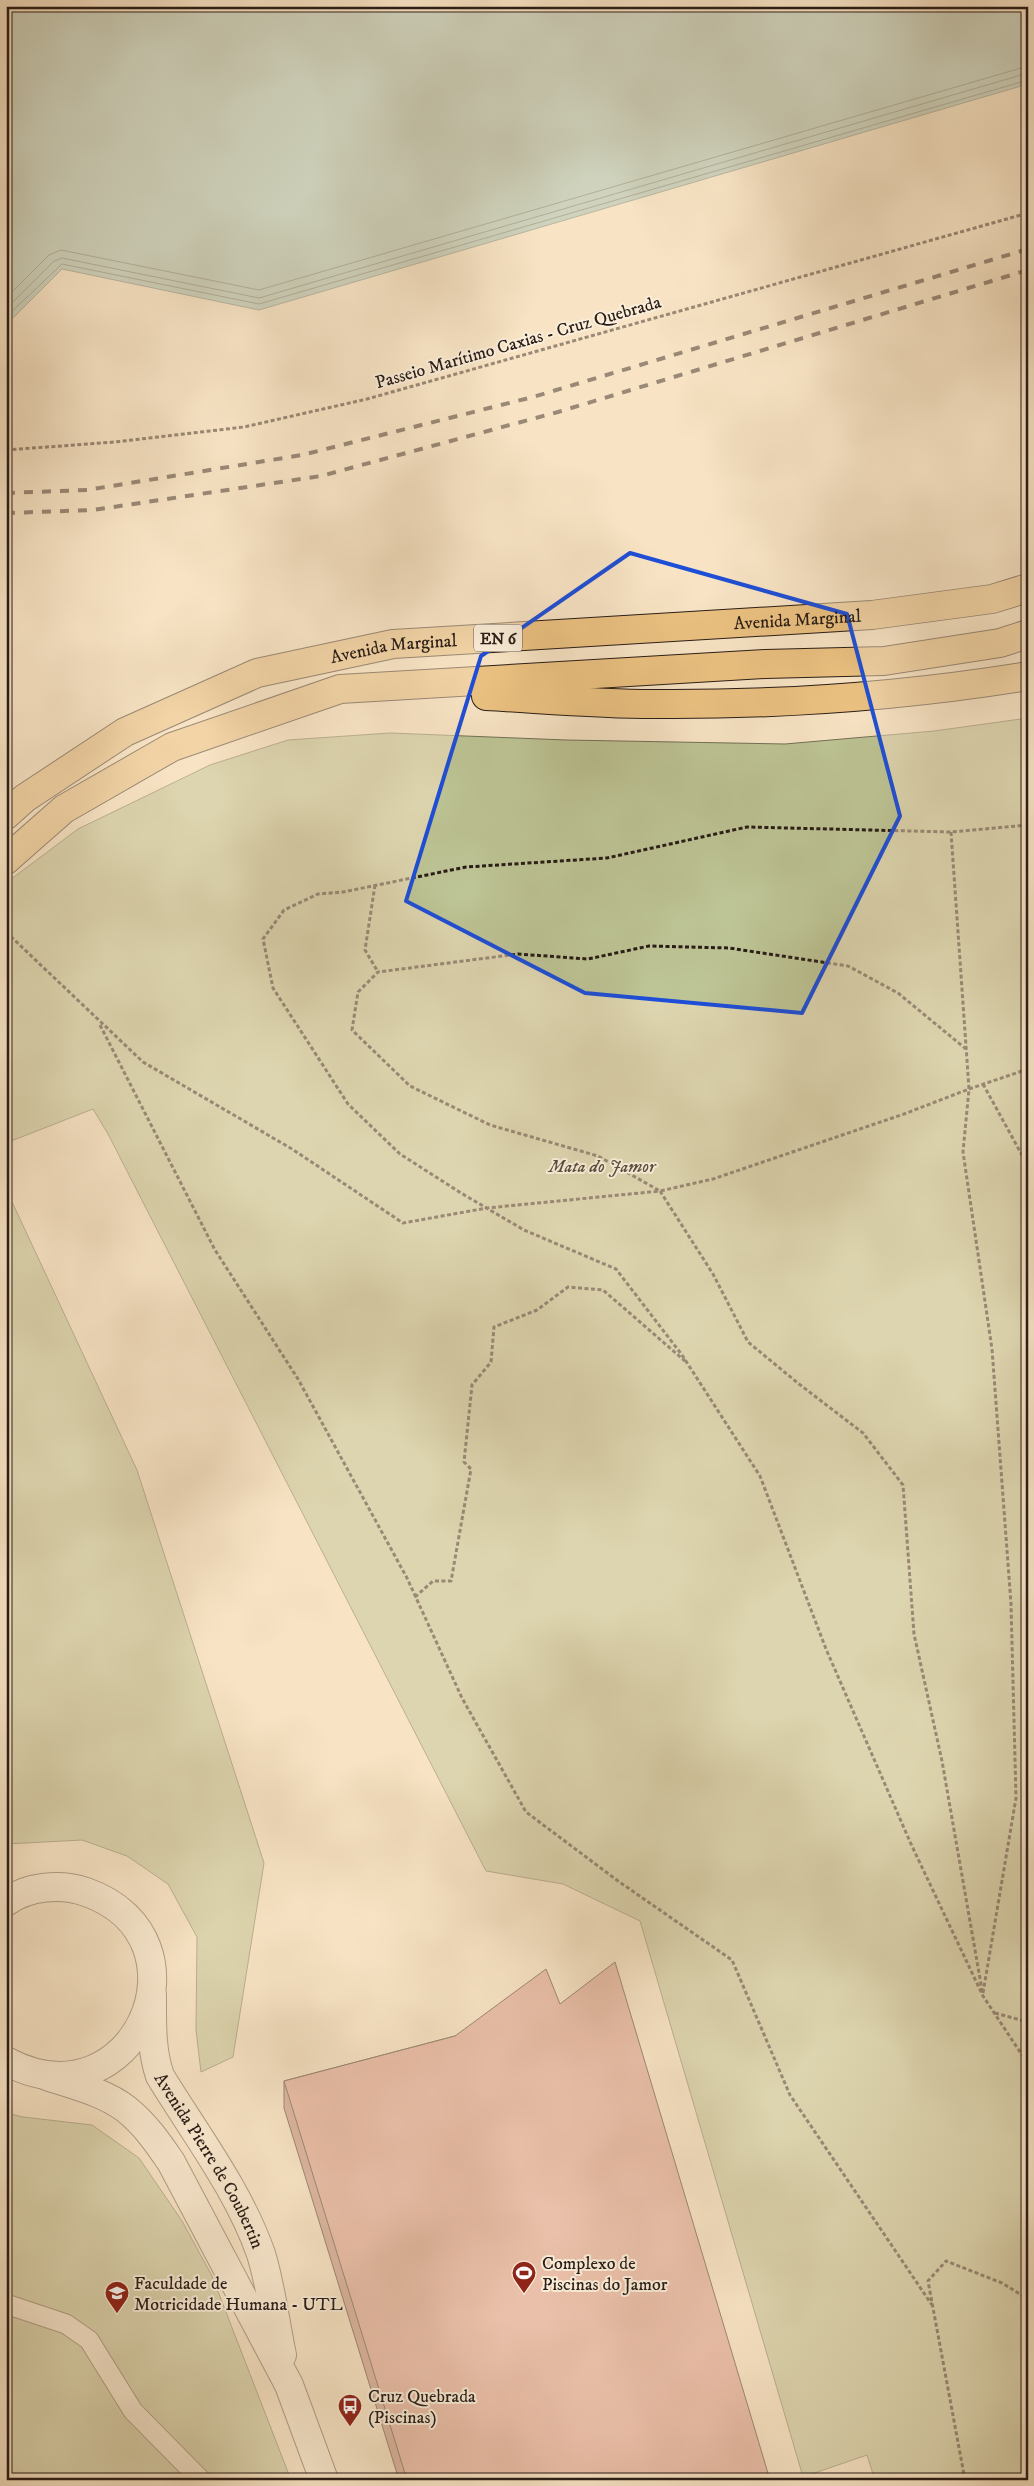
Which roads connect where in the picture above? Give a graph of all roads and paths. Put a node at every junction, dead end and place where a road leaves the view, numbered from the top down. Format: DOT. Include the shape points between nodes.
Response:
graph roads {
  1 [pos="1028,214"];
  2 [pos="6,450"];
  3 [pos="1028,588"];
  4 [pos="1028,634"];
  5 [pos="1028,676"];
  6 [pos="340,689"];
  7 [pos="6,815"];
  8 [pos="1028,825"];
  9 [pos="951,832"];
  10 [pos="6,860"];
  11 [pos="374,885"];
  12 [pos="6,932"];
  13 [pos="378,972"];
  14 [pos="98,1022"];
  15 [pos="966,1049"];
  16 [pos="1028,1069"];
  17 [pos="983,1084"];
  18 [pos="969,1089"];
  19 [pos="1028,1166"];
  20 [pos="660,1191"];
  21 [pos="487,1208"];
  22 [pos="687,1363"];
  23 [pos="415,1597"];
  24 [pos="6,1885"];
  25 [pos="55,1886"];
  26 [pos="6,1902"];
  27 [pos="152,1995"];
  28 [pos="983,1996"];
  29 [pos="994,2013"];
  30 [pos="1028,2022"];
  31 [pos="6,2060"];
  32 [pos="1028,2064"];
  33 [pos="47,2076"];
  34 [pos="1028,2299"];
  35 [pos="6,2304"];
  36 [pos="932,2305"];
  37 [pos="289,2386"];
  38 [pos="201,2480"];
  39 [pos="324,2480"];
  40 [pos="965,2480"];
  1 -- 2 [label="path, Passeio Marítimo Caxias - Cruz Quebrada" via="358,401 244,427 115,442"];
  3 -- 7 [label="main road, Avenida Marginal / EN 6" via="992,599 872,615 393,644 257,673 125,732 25,798"];
  4 -- 6 [label="main road, Avenida Marginal" via="1000,643 884,661 766,664"];
  5 -- 6 [label="main road, Avenida Marginal" via="972,685 797,700 652,704"];
  6 -- 10 [label="main road, Avenida Marginal" via="172,747 64,809"];
  8 -- 9 [label="path"];
  9 -- 11 [label="path" via="747,827 607,858 466,867"];
  9 -- 15 [label="path"];
  11 -- 13 [label="path" via="366,950"];
  11 -- 21 [label="path" via="318,894 284,910 263,939 273,988 348,1104 400,1154"];
  12 -- 14 [label="path"];
  13 -- 15 [label="path" via="518,954 588,959 649,946 738,950 848,966 898,993"];
  13 -- 20 [label="path" via="358,992 352,1030 410,1086 490,1124 598,1156"];
  14 -- 21 [label="path" via="143,1062 292,1149 403,1223"];
  14 -- 23 [label="path" via="215,1250 298,1379"];
  15 -- 18 [label="path"];
  16 -- 17 [label="path"];
  17 -- 18 [label="path"];
  17 -- 19 [label="path"];
  18 -- 20 [label="path" via="712,1179"];
  18 -- 28 [label="path" via="963,1152 992,1349 1011,1604 1016,1798"];
  20 -- 21 [label="path"];
  20 -- 28 [label="path" via="713,1274 748,1342 863,1433 903,1485 914,1634 942,1760"];
  21 -- 22 [label="path" via="524,1230 616,1269"];
  22 -- 23 [label="path" via="602,1290 568,1287 536,1310 494,1327 491,1362 472,1385 464,1462 471,1470 451,1581 432,1581"];
  22 -- 28 [label="path" via="760,1476 830,1658 911,1844"];
  23 -- 36 [label="path" via="462,1698 526,1812 732,1960 790,2095"];
  24 -- 25 [label="street"];
  25 -- 26 [label="street" via="32,1890"];
  25 -- 27 [label="street, Avenida Pierre de Coubertin" via="79,1889 101,1897 128,1918 147,1948 152,1971"];
  27 -- 33 [label="street" via="145,2018 133,2039 116,2056 95,2068 72,2075"];
  27 -- 37 [label="street, Avenida Pierre de Coubertin" via="155,2061 160,2076 222,2171 245,2217 261,2256"];
  28 -- 29 [label="path"];
  29 -- 30 [label="path"];
  29 -- 32 [label="path"];
  31 -- 33 [label="street" via="24,2070"];
  33 -- 37 [label="street, Avenida Pierre de Coubertin" via="102,2096 125,2109 148,2130 172,2162 199,2211"];
  34 -- 36 [label="path" via="1002,2283 946,2261 928,2280"];
  35 -- 38 [label="lane" via="66,2324 89,2340 133,2411"];
  36 -- 40 [label="path"];
  37 -- 39 [label="street, Avenida Pierre de Coubertin"];
}
